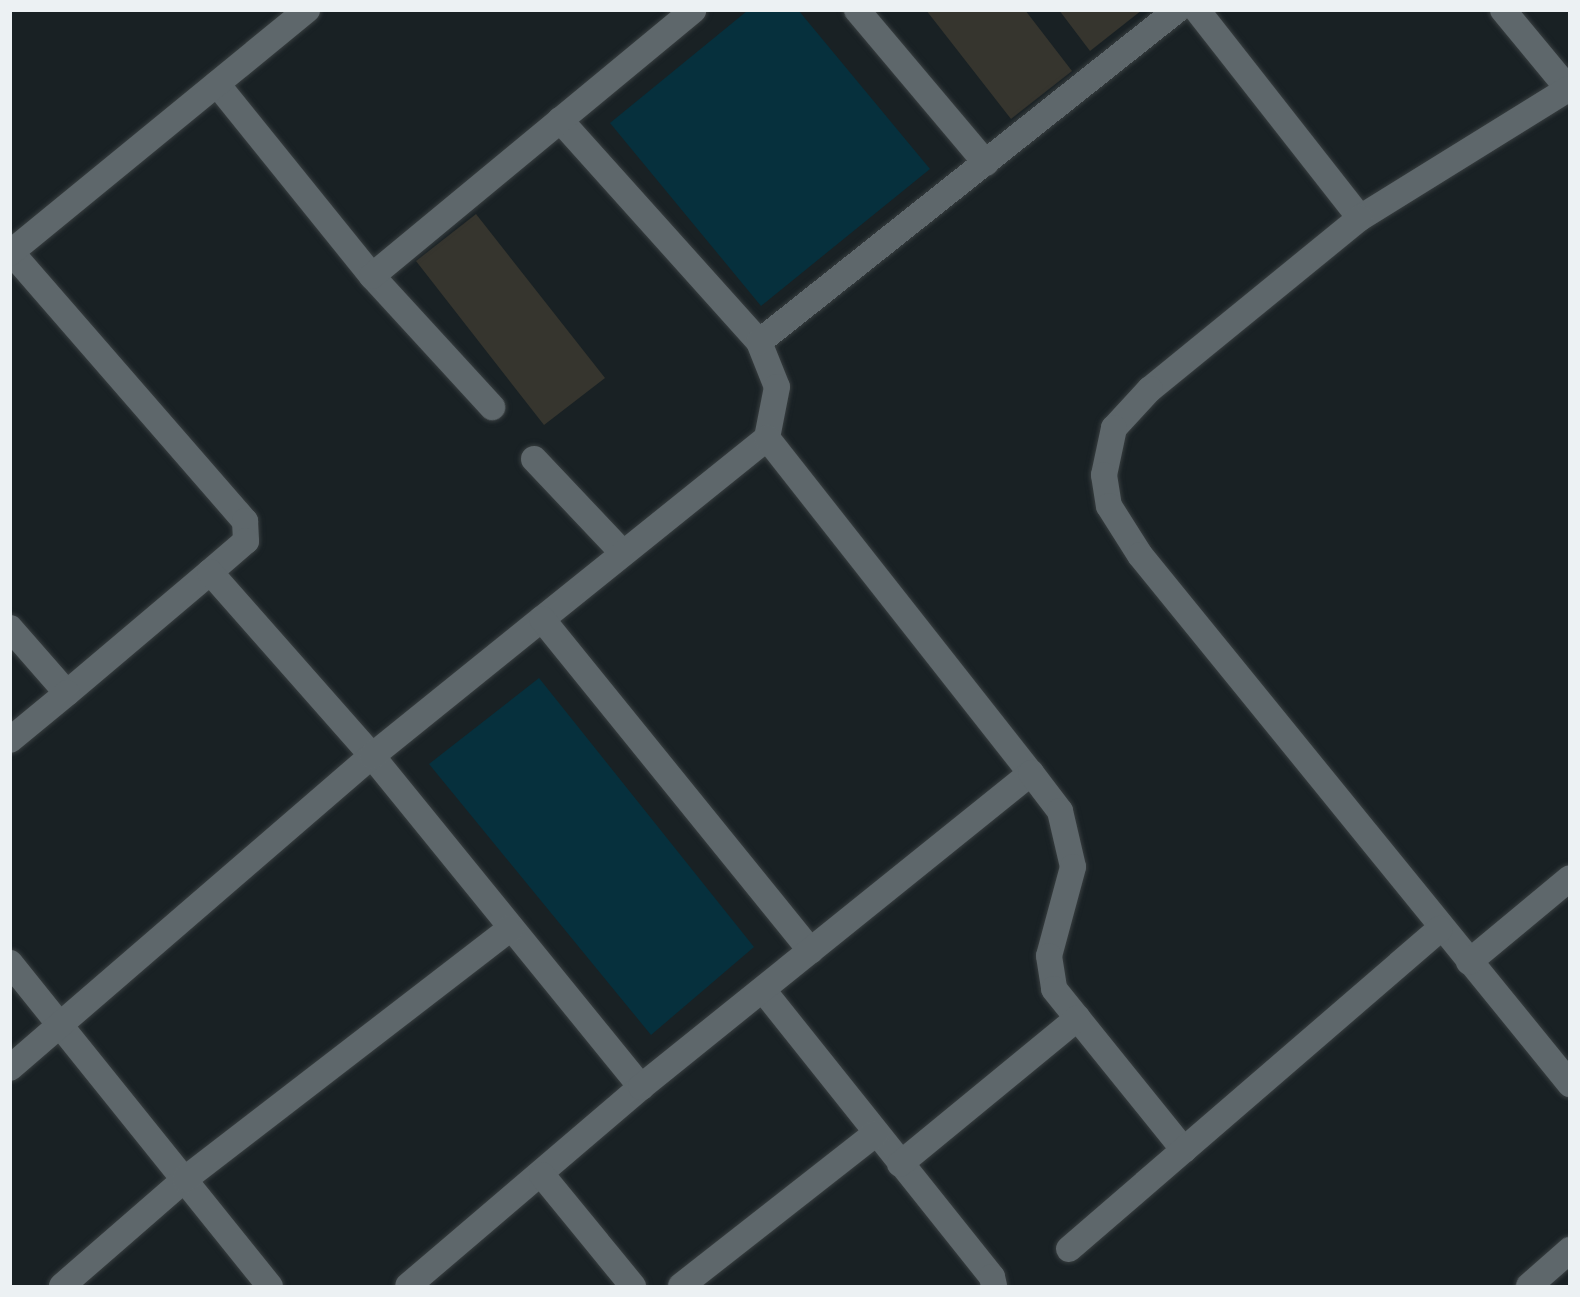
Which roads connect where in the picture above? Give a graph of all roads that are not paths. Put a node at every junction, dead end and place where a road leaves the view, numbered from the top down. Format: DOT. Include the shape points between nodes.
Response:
graph roads {
  1 [pos="307,10"];
  2 [pos="693,10"];
  3 [pos="857,10"];
  4 [pos="1177,10"];
  5 [pos="1197,10"];
  6 [pos="1503,10"];
  7 [pos="217,84"];
  8 [pos="1569,90"];
  9 [pos="560,120"];
  10 [pos="986,163"];
  11 [pos="1360,218"];
  12 [pos="11,252"];
  13 [pos="372,276"];
  14 [pos="759,342"];
  15 [pos="492,406"];
  16 [pos="767,438"];
  17 [pos="534,459"];
  18 [pos="623,553"];
  19 [pos="210,572"];
  20 [pos="542,619"];
  21 [pos="10,628"];
  22 [pos="67,693"];
  23 [pos="10,740"];
  24 [pos="372,756"];
  25 [pos="1031,773"];
  26 [pos="1569,878"];
  27 [pos="511,928"];
  28 [pos="1440,929"];
  29 [pos="811,951"];
  30 [pos="1469,962"];
  31 [pos="10,963"];
  32 [pos="763,990"];
  33 [pos="1078,1018"];
  34 [pos="62,1027"];
  35 [pos="10,1068"];
  36 [pos="1569,1084"];
  37 [pos="641,1087"];
  38 [pos="876,1133"];
  39 [pos="1184,1150"];
  40 [pos="900,1164"];
  41 [pos="542,1175"];
  42 [pos="185,1179"];
  43 [pos="1069,1249"];
  44 [pos="1569,1250"];
  45 [pos="62,1287"];
  46 [pos="270,1287"];
  47 [pos="408,1287"];
  48 [pos="633,1287"];
  49 [pos="681,1287"];
  50 [pos="994,1287"];
  51 [pos="1528,1287"];
  1 -- 7 [label="street"];
  2 -- 9 [label="street"];
  3 -- 10 [label="street"];
  4 -- 10 [label="street"];
  5 -- 11 [label="street"];
  6 -- 8 [label="street"];
  7 -- 12 [label="street"];
  7 -- 13 [label="street"];
  8 -- 11 [label="street"];
  9 -- 13 [label="street"];
  9 -- 14 [label="street"];
  10 -- 14 [label="street"];
  11 -- 28 [label="street" via="1150,389 1114,428 1104,475 1109,506 1140,555"];
  12 -- 19 [label="street" via="245,521 246,541"];
  13 -- 15 [label="street"];
  14 -- 16 [label="street" via="777,387"];
  16 -- 18 [label="street"];
  16 -- 25 [label="street"];
  17 -- 18 [label="street"];
  18 -- 20 [label="street"];
  19 -- 22 [label="street"];
  19 -- 24 [label="street"];
  20 -- 24 [label="street"];
  20 -- 29 [label="street"];
  21 -- 22 [label="street"];
  22 -- 23 [label="street"];
  24 -- 27 [label="street"];
  24 -- 34 [label="street"];
  25 -- 29 [label="street"];
  25 -- 33 [label="street" via="1060,811 1073,867 1049,956 1054,989"];
  26 -- 30 [label="street"];
  27 -- 37 [label="street"];
  27 -- 42 [label="street"];
  28 -- 30 [label="street"];
  28 -- 39 [label="street"];
  29 -- 32 [label="street"];
  30 -- 36 [label="street"];
  31 -- 34 [label="street"];
  32 -- 37 [label="street"];
  32 -- 38 [label="street"];
  33 -- 39 [label="street"];
  33 -- 40 [label="street"];
  34 -- 35 [label="street"];
  34 -- 42 [label="street"];
  37 -- 41 [label="street"];
  38 -- 40 [label="street"];
  38 -- 49 [label="street"];
  39 -- 43 [label="street"];
  40 -- 50 [label="street" via="992,1277"];
  41 -- 47 [label="street"];
  41 -- 48 [label="street"];
  42 -- 45 [label="street"];
  42 -- 46 [label="street"];
  44 -- 51 [label="street"];
}
